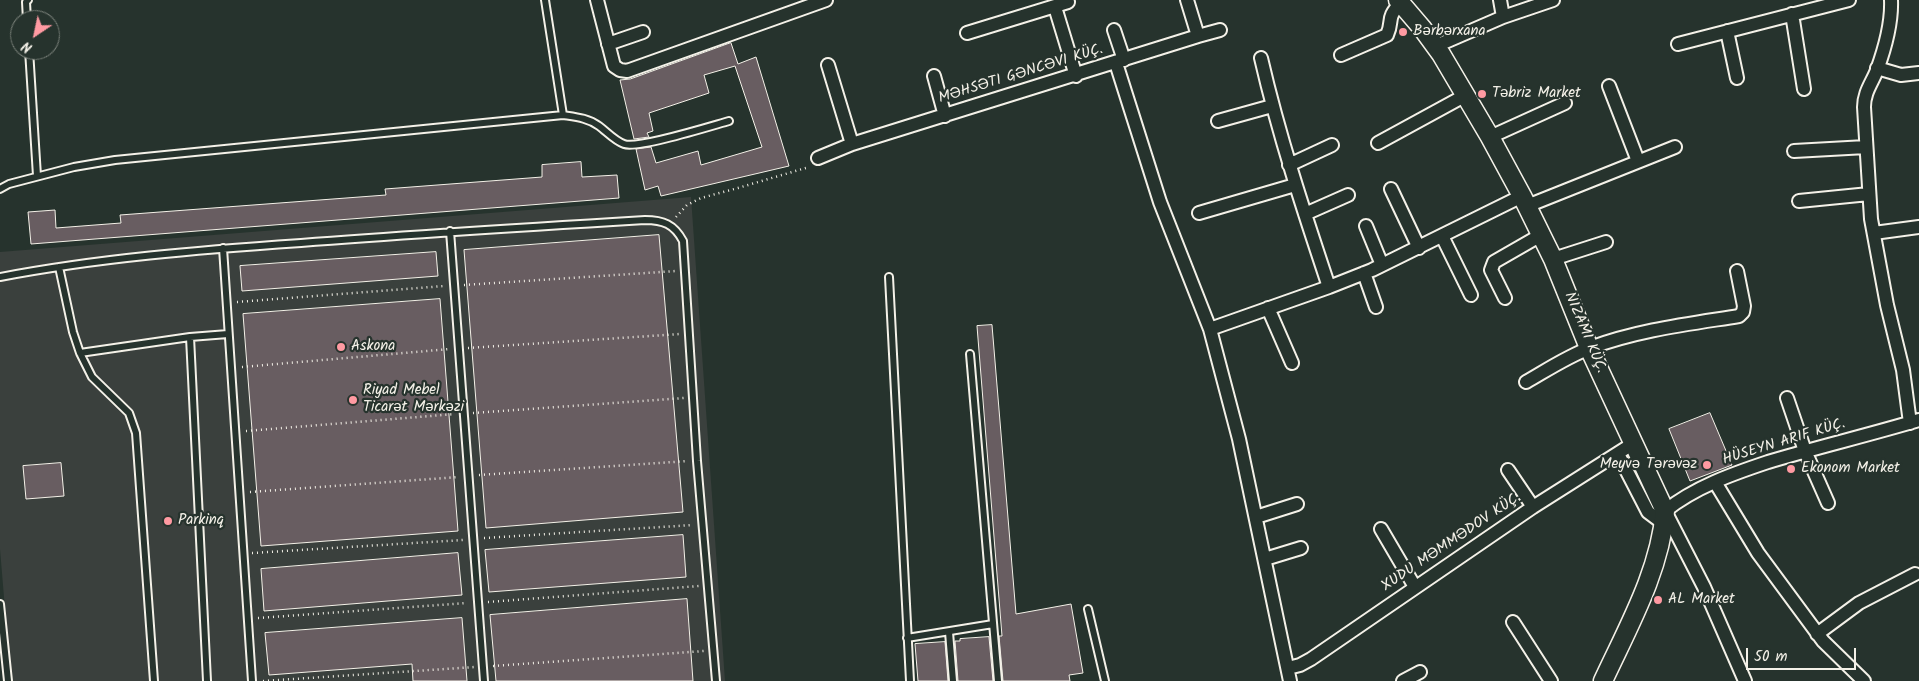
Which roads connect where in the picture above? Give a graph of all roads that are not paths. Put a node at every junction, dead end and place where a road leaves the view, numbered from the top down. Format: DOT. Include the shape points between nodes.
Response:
graph roads {
  1 [pos="545,0"];
  2 [pos="597,0"];
  3 [pos="826,0"];
  4 [pos="1186,0"];
  5 [pos="1500,0"];
  6 [pos="1553,0"];
  7 [pos="1849,0"];
  8 [pos="1891,0"];
  9 [pos="1068,2"];
  10 [pos="1399,2"];
  11 [pos="1055,7"];
  12 [pos="1792,14"];
  13 [pos="1503,17"];
  14 [pos="1114,30"];
  15 [pos="1220,30"];
  16 [pos="1727,31"];
  17 [pos="642,32"];
  18 [pos="967,33"];
  19 [pos="1198,36"];
  20 [pos="608,44"];
  21 [pos="1678,44"];
  22 [pos="1436,46"];
  23 [pos="1341,55"];
  24 [pos="1261,58"];
  25 [pos="30,60"];
  26 [pos="1120,62"];
  27 [pos="828,66"];
  28 [pos="1877,68"];
  29 [pos="1919,73"];
  30 [pos="934,76"];
  31 [pos="1076,76"];
  32 [pos="1738,78"];
  33 [pos="1609,86"];
  34 [pos="1804,89"];
  35 [pos="1466,95"];
  36 [pos="1565,103"];
  37 [pos="1272,106"];
  38 [pos="563,115"];
  39 [pos="945,116"];
  40 [pos="730,121"];
  41 [pos="1218,121"];
  42 [pos="1490,137"];
  43 [pos="1378,143"];
  44 [pos="852,144"];
  45 [pos="1332,145"];
  46 [pos="1675,147"];
  47 [pos="1866,147"];
  48 [pos="1794,151"];
  49 [pos="818,158"];
  50 [pos="1638,161"];
  51 [pos="1289,165"];
  52 [pos="37,176"];
  53 [pos="1295,185"];
  54 [pos="0,189"];
  55 [pos="1391,189"];
  56 [pos="1869,194"];
  57 [pos="1348,195"];
  58 [pos="1524,201"];
  59 [pos="1799,201"];
  60 [pos="1199,213"];
  61 [pos="1304,214"];
  62 [pos="1366,226"];
  63 [pos="1919,227"];
  64 [pos="450,231"];
  65 [pos="1874,233"];
  66 [pos="1541,235"];
  67 [pos="1442,236"];
  68 [pos="1606,242"];
  69 [pos="223,248"];
  70 [pos="1419,248"];
  71 [pos="1552,259"];
  72 [pos="1382,265"];
  73 [pos="59,267"];
  74 [pos="1737,271"];
  75 [pos="1364,273"];
  76 [pos="0,277"];
  77 [pos="889,277"];
  78 [pos="1329,287"];
  79 [pos="1471,294"];
  80 [pos="1505,298"];
  81 [pos="1376,307"];
  82 [pos="1268,308"];
  83 [pos="1210,328"];
  84 [pos="228,334"];
  85 [pos="190,337"];
  86 [pos="1589,348"];
  87 [pos="80,353"];
  88 [pos="970,354"];
  89 [pos="1292,363"];
  90 [pos="1526,382"];
  91 [pos="1787,398"];
  92 [pos="1917,421"];
  93 [pos="1634,443"];
  94 [pos="1805,451"];
  95 [pos="1618,454"];
  96 [pos="1508,470"];
  97 [pos="1715,482"];
  98 [pos="1828,503"];
  99 [pos="1297,504"];
  100 [pos="1533,507"];
  101 [pos="1256,517"];
  102 [pos="1665,518"];
  103 [pos="1381,529"];
  104 [pos="1301,548"];
  105 [pos="1265,559"];
  106 [pos="1915,574"];
  107 [pos="1415,587"];
  108 [pos="0,604"];
  109 [pos="1088,610"];
  110 [pos="1513,622"];
  111 [pos="994,624"];
  112 [pos="949,632"];
  113 [pos="1817,634"];
  114 [pos="907,638"];
  115 [pos="1420,672"];
  116 [pos="1289,675"];
  117 [pos="8,681"];
  118 [pos="154,681"];
  119 [pos="207,681"];
  120 [pos="252,681"];
  121 [pos="484,681"];
  122 [pos="716,681"];
  123 [pos="910,681"];
  124 [pos="953,681"];
  125 [pos="998,681"];
  126 [pos="1105,681"];
  127 [pos="1403,681"];
  128 [pos="1551,681"];
  129 [pos="1603,681"];
  130 [pos="1745,681"];
  131 [pos="1864,681"];
  1 -- 38 [label="lane"];
  2 -- 20 [label="street"];
  3 -- 20 [label="street" via="635,69 620,70 614,66"];
  4 -- 19 [label="street"];
  5 -- 13 [label="street"];
  6 -- 13 [label="street"];
  7 -- 12 [label="street"];
  8 -- 28 [label="street" via="1892,15"];
  9 -- 11 [label="street"];
  10 -- 22 [label="street, NIZAMI KÜÇ."];
  10 -- 23 [label="street" via="1392,12 1387,36"];
  11 -- 18 [label="street"];
  11 -- 31 [label="street"];
  12 -- 16 [label="street"];
  12 -- 34 [label="street"];
  13 -- 22 [label="street"];
  14 -- 26 [label="street"];
  15 -- 19 [label="street, MƏHSƏTI GƏNCƏVI KÜÇ."];
  16 -- 21 [label="street"];
  16 -- 32 [label="street"];
  17 -- 20 [label="street"];
  19 -- 26 [label="street, MƏHSƏTI GƏNCƏVI KÜÇ."];
  22 -- 35 [label="street, NIZAMI KÜÇ."];
  24 -- 37 [label="street"];
  25 -- 52 [label="lane"];
  26 -- 31 [label="street, MƏHSƏTI GƏNCƏVI KÜÇ."];
  26 -- 83 [label="street" via="1162,208"];
  27 -- 44 [label="street"];
  28 -- 29 [label="street" via="1901,75"];
  28 -- 47 [label="street" via="1864,97"];
  30 -- 39 [label="street"];
  31 -- 39 [label="street, MƏHSƏTI GƏNCƏVI KÜÇ."];
  33 -- 50 [label="street"];
  35 -- 42 [label="street, NIZAMI KÜÇ."];
  35 -- 43 [label="street"];
  36 -- 42 [label="street"];
  37 -- 41 [label="street"];
  37 -- 51 [label="street"];
  38 -- 40 [label="lane" via="590,121 625,145 643,144"];
  38 -- 52 [label="lane" via="114,160"];
  39 -- 44 [label="street, MƏHSƏTI GƏNCƏVI KÜÇ."];
  42 -- 58 [label="street, NIZAMI KÜÇ."];
  44 -- 49 [label="street, MƏHSƏTI GƏNCƏVI KÜÇ."];
  45 -- 51 [label="street"];
  46 -- 50 [label="street"];
  47 -- 48 [label="street"];
  47 -- 56 [label="street"];
  50 -- 58 [label="street"];
  51 -- 53 [label="street"];
  52 -- 54 [label="lane"];
  53 -- 60 [label="street"];
  53 -- 61 [label="street"];
  55 -- 70 [label="street"];
  56 -- 59 [label="street"];
  56 -- 65 [label="street"];
  57 -- 61 [label="street"];
  58 -- 66 [label="street, NIZAMI KÜÇ."];
  58 -- 67 [label="street"];
  61 -- 78 [label="street"];
  62 -- 72 [label="street"];
  63 -- 65 [label="street"];
  64 -- 69 [label="lane"];
  64 -- 121 [label="lane"];
  64 -- 122 [label="lane" via="659,220 678,232 683,241"];
  65 -- 92 [label="street" via="1887,305"];
  66 -- 71 [label="street, NIZAMI KÜÇ."];
  66 -- 80 [label="street" via="1491,265"];
  67 -- 70 [label="street"];
  67 -- 79 [label="street"];
  68 -- 71 [label="street"];
  69 -- 73 [label="lane"];
  69 -- 84 [label="lane"];
  70 -- 72 [label="street"];
  71 -- 86 [label="street, NIZAMI KÜÇ."];
  72 -- 75 [label="street"];
  73 -- 76 [label="lane"];
  73 -- 87 [label="lane"];
  74 -- 86 [label="street" via="1744,306 1739,316 1654,329"];
  75 -- 78 [label="street"];
  75 -- 81 [label="street"];
  77 -- 114 [label="lane"];
  78 -- 82 [label="street"];
  82 -- 83 [label="street"];
  82 -- 89 [label="street"];
  83 -- 101 [label="street"];
  84 -- 85 [label="lane"];
  84 -- 120 [label="lane"];
  85 -- 87 [label="lane"];
  85 -- 119 [label="lane"];
  86 -- 90 [label="street"];
  86 -- 93 [label="street, NIZAMI KÜÇ."];
  87 -- 118 [label="lane" via="92,377 129,413 136,433"];
  88 -- 111 [label="lane"];
  91 -- 94 [label="street"];
  92 -- 94 [label="street, HÜSEYN ARIF KÜÇ."];
  93 -- 95 [label="street, XUDU MƏMMƏDOV KÜÇ."];
  93 -- 102 [label="street, NIZAMI KÜÇ."];
  94 -- 97 [label="street, HÜSEYN ARIF KÜÇ."];
  94 -- 98 [label="street"];
  95 -- 100 [label="street, XUDU MƏMMƏDOV KÜÇ."];
  95 -- 102 [label="street" via="1648,512"];
  96 -- 100 [label="street"];
  97 -- 102 [label="street, HÜSEYN ARIF KÜÇ." via="1676,502"];
  97 -- 113 [label="street" via="1758,552"];
  99 -- 101 [label="street"];
  100 -- 107 [label="street, XUDU MƏMMƏDOV KÜÇ."];
  101 -- 105 [label="street"];
  102 -- 129 [label="street" via="1652,571"];
  102 -- 130 [label="street, NIZAMI KÜÇ." via="1704,588"];
  103 -- 107 [label="street"];
  104 -- 105 [label="street"];
  105 -- 116 [label="street"];
  106 -- 113 [label="street" via="1859,603"];
  107 -- 116 [label="street, XUDU MƏMMƏDOV KÜÇ."];
  108 -- 117 [label="lane"];
  109 -- 126 [label="lane"];
  110 -- 128 [label="street"];
  111 -- 112 [label="lane"];
  111 -- 125 [label="lane"];
  112 -- 114 [label="lane"];
  112 -- 124 [label="lane"];
  113 -- 131 [label="street"];
  114 -- 123 [label="lane"];
  115 -- 127 [label="street"];
}
